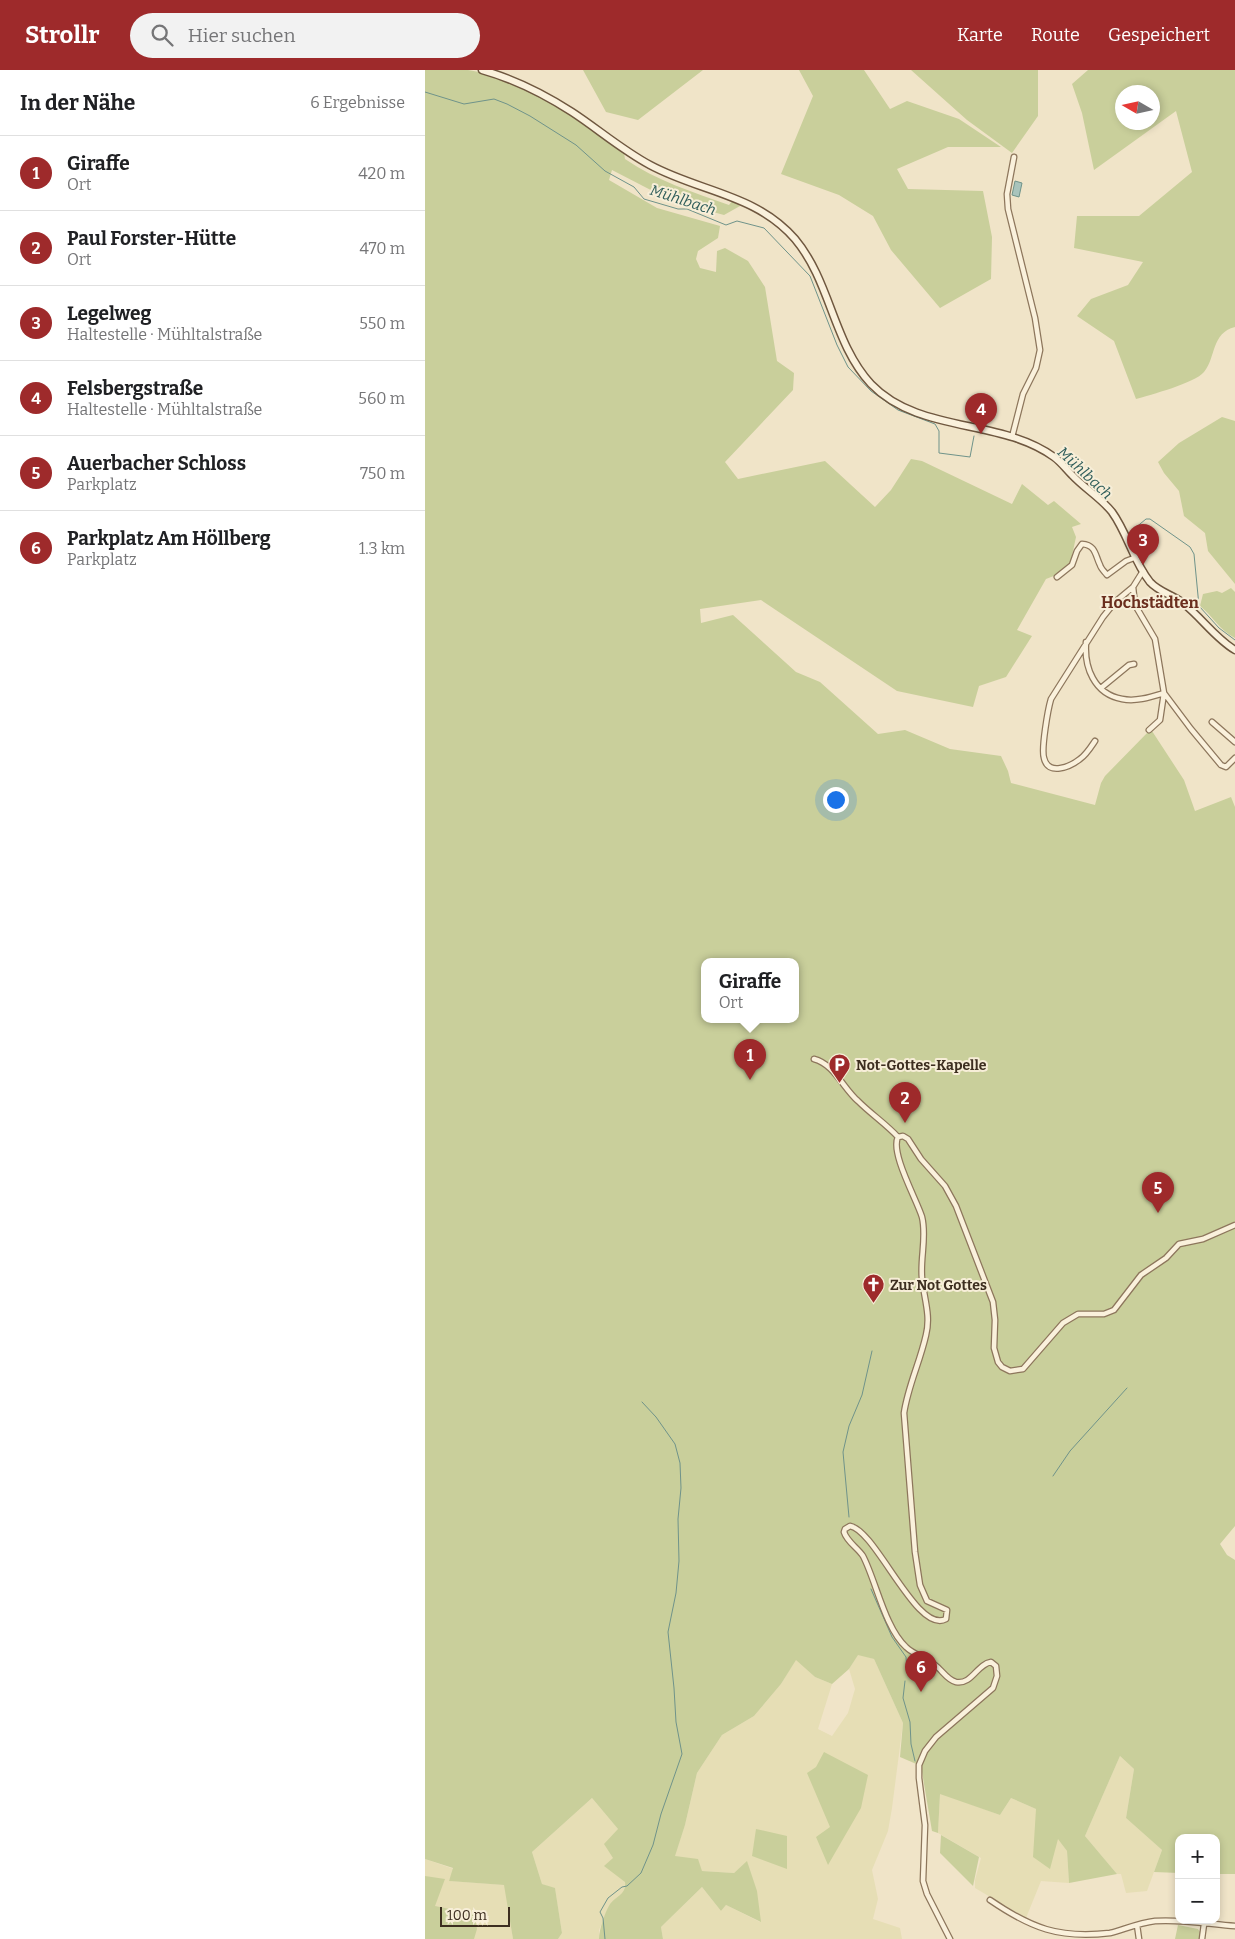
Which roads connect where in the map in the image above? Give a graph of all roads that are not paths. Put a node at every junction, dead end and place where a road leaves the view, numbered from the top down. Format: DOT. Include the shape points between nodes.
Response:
graph roads {
  1 [pos="482,70"];
  2 [pos="1014,157"];
  3 [pos="1012,437"];
  4 [pos="1134,558"];
  5 [pos="1143,571"];
  6 [pos="1057,576"];
  7 [pos="1133,587"];
  8 [pos="1086,641"];
  9 [pos="1235,650"];
  10 [pos="1075,659"];
  11 [pos="1086,660"];
  12 [pos="1134,664"];
  13 [pos="1101,688"];
  14 [pos="1164,693"];
  15 [pos="1212,722"];
  16 [pos="1149,730"];
  17 [pos="1095,741"];
  18 [pos="1235,742"];
  19 [pos="1235,758"];
  20 [pos="814,1059"];
  21 [pos="898,1137"];
  22 [pos="1235,1226"];
  23 [pos="990,1900"];
  24 [pos="1175,1921"];
  25 [pos="1203,1924"];
  26 [pos="1137,1925"];
  27 [pos="1235,1926"];
  28 [pos="950,1939"];
  29 [pos="1139,1939"];
  30 [pos="1202,1939"];
  1 -- 3 [label="main road" via="535,90 663,172 751,204 764,212 795,240 811,262 846,348 872,385 922,414"];
  2 -- 3 [label="street" via="1007,194 1009,209 1040,350 1036,368 1023,394"];
  3 -- 4 [label="main road" via="1027,441 1056,459 1096,496 1112,512"];
  4 -- 5 [label="main road"];
  4 -- 6 [label="street" via="1107,575 1093,548 1082,544 1072,565"];
  5 -- 7 [label="street"];
  5 -- 9 [label="main road" via="1154,586 1184,604"];
  7 -- 8 [label="street" via="1111,607"];
  7 -- 14 [label="street" via="1135,605 1155,639"];
  8 -- 10 [label="street"];
  8 -- 11 [label="street"];
  10 -- 11 [label="street"];
  10 -- 17 [label="street" via="1048,708 1045,762 1053,768 1063,768 1080,760"];
  11 -- 13 [label="street" via="1089,673"];
  12 -- 13 [label="street"];
  13 -- 14 [label="street" via="1123,699"];
  14 -- 16 [label="street" via="1160,720"];
  14 -- 19 [label="street" via="1221,765 1226,767"];
  15 -- 18 [label="street"];
  20 -- 21 [label="street" via="826,1064 858,1101"];
  21 -- 22 [label="street" via="908,1139 945,1186 956,1206 991,1294 995,1311 996,1356 1006,1370 1015,1372 1023,1369 1063,1323 1074,1315 1104,1314 1114,1310 1141,1275 1183,1242 1203,1239"];
  21 -- 28 [label="street" via="896,1143 907,1183 922,1216 922,1279 929,1317 908,1392 904,1422 915,1552 924,1598 945,1609 947,1617 942,1621 935,1620 917,1607 853,1526 845,1529 845,1535 859,1551 896,1634 909,1650 930,1660 955,1682 967,1680 988,1662 996,1666 993,1688 936,1737 919,1765 925,1826 923,1881"];
  23 -- 26 [label="street" via="1024,1924 1053,1935 1094,1936"];
  24 -- 26 [label="street"];
  25 -- 27 [label="street"];
  25 -- 30 [label="street"];
  26 -- 29 [label="street"];
}
